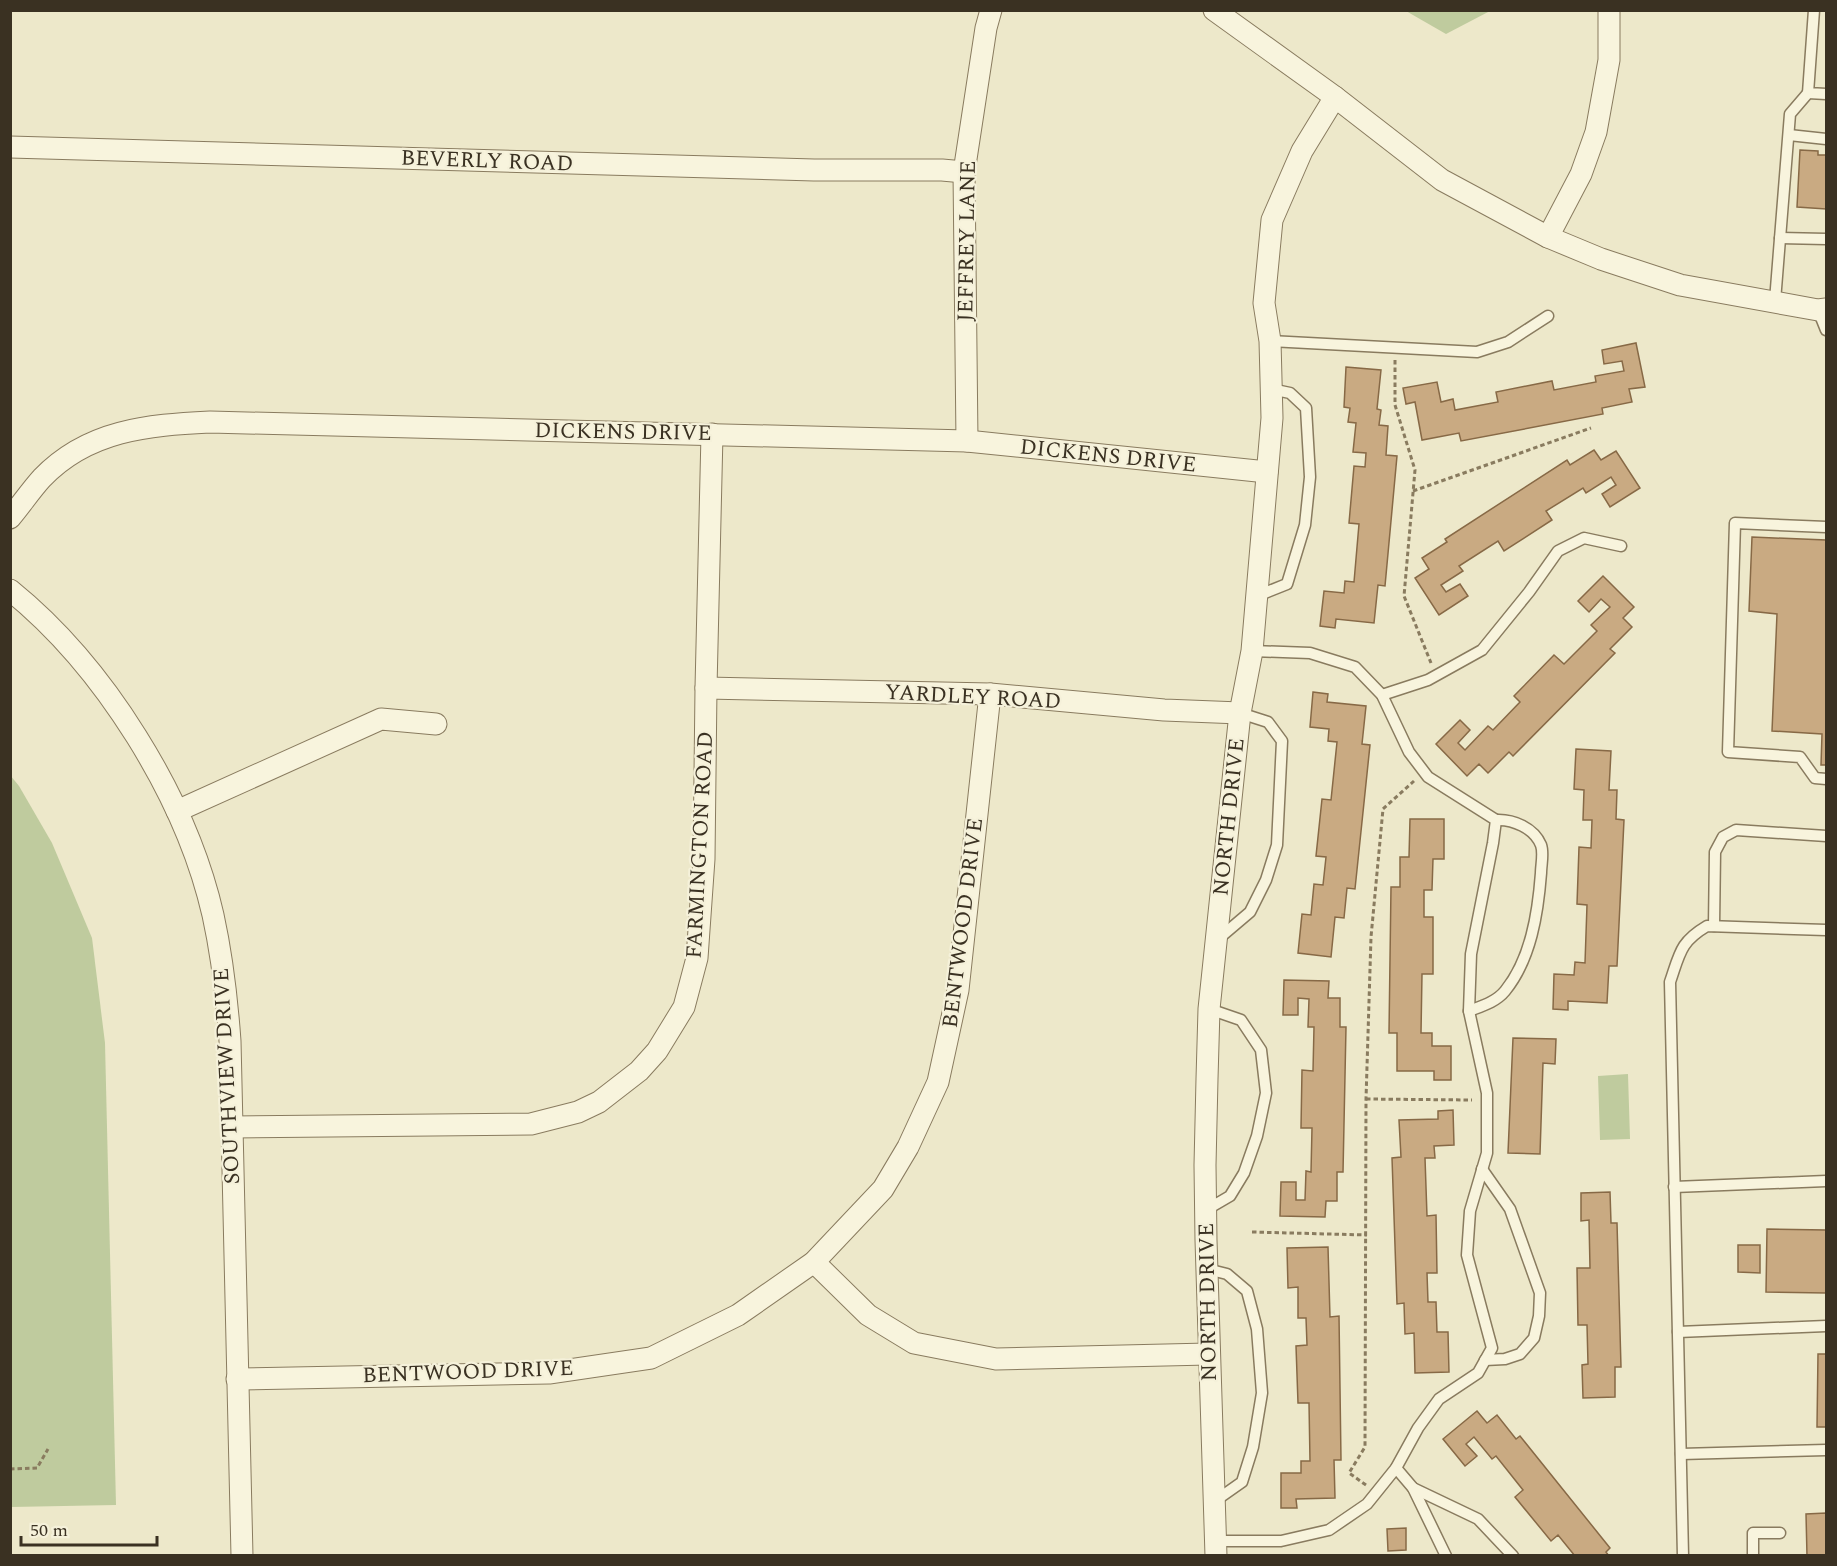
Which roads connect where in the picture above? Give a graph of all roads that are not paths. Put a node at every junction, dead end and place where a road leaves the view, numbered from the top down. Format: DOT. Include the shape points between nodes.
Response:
graph roads {
  1 [pos="991,10"];
  2 [pos="1214,10"];
  3 [pos="1609,10"];
  4 [pos="1814,10"];
  5 [pos="1808,93"];
  6 [pos="1827,94"];
  7 [pos="1335,97"];
  8 [pos="1789,135"];
  9 [pos="1827,139"];
  10 [pos="10,147"];
  11 [pos="964,172"];
  12 [pos="1548,237"];
  13 [pos="1780,238"];
  14 [pos="1827,239"];
  15 [pos="1775,301"];
  16 [pos="1822,310"];
  17 [pos="1548,316"];
  18 [pos="1827,330"];
  19 [pos="1270,341"];
  20 [pos="1271,389"];
  21 [pos="712,434"];
  22 [pos="967,441"];
  23 [pos="1267,472"];
  24 [pos="10,518"];
  25 [pos="1827,527"];
  26 [pos="1621,546"];
  27 [pos="10,590"];
  28 [pos="1257,596"];
  29 [pos="1252,651"];
  30 [pos="706,688"];
  31 [pos="990,694"];
  32 [pos="1382,695"];
  33 [pos="1240,713"];
  34 [pos="436,724"];
  35 [pos="1827,779"];
  36 [pos="177,811"];
  37 [pos="1496,820"];
  38 [pos="1827,836"];
  39 [pos="1714,926"];
  40 [pos="1827,930"];
  41 [pos="1216,940"];
  42 [pos="1209,1009"];
  43 [pos="1469,1011"];
  44 [pos="232,1127"];
  45 [pos="1482,1168"];
  46 [pos="1827,1181"];
  47 [pos="1674,1187"];
  48 [pos="1206,1210"];
  49 [pos="814,1262"];
  50 [pos="1207,1269"];
  51 [pos="1827,1326"];
  52 [pos="1678,1332"];
  53 [pos="1208,1354"];
  54 [pos="1485,1360"];
  55 [pos="237,1379"];
  56 [pos="1827,1450"];
  57 [pos="1681,1454"];
  58 [pos="1396,1468"];
  59 [pos="1413,1488"];
  60 [pos="1215,1501"];
  61 [pos="1780,1533"];
  62 [pos="1216,1548"];
  63 [pos="242,1556"];
  64 [pos="1446,1556"];
  65 [pos="1513,1556"];
  66 [pos="1683,1556"];
  67 [pos="1753,1556"];
  1 -- 11 [label="street, JEFFREY LANE"];
  2 -- 7 [label="street"];
  3 -- 12 [label="street" via="1609,60 1596,132 1581,174"];
  4 -- 5 [label="lane"];
  5 -- 6 [label="lane"];
  5 -- 8 [label="lane" via="1790,114"];
  7 -- 12 [label="street" via="1442,180"];
  7 -- 19 [label="street, NORTH DRIVE" via="1302,151 1272,220 1264,303"];
  8 -- 9 [label="lane"];
  8 -- 13 [label="lane"];
  10 -- 11 [label="street, BEVERLY ROAD"];
  11 -- 22 [label="street, JEFFREY LANE"];
  12 -- 15 [label="street" via="1601,260 1680,285"];
  13 -- 14 [label="lane"];
  13 -- 15 [label="lane"];
  15 -- 16 [label="street"];
  16 -- 18 [label="lane"];
  17 -- 19 [label="lane" via="1508,342 1477,352"];
  19 -- 20 [label="street, NORTH DRIVE"];
  20 -- 23 [label="street, NORTH DRIVE"];
  20 -- 28 [label="lane" via="1290,393 1306,408 1310,477 1305,525 1287,584"];
  21 -- 22 [label="street, DICKENS DRIVE"];
  21 -- 24 [label="street, DICKENS DRIVE" via="158,424 111,435 69,456 42,478"];
  21 -- 30 [label="street, FARMINGTON ROAD"];
  22 -- 23 [label="street, DICKENS DRIVE"];
  23 -- 28 [label="street, NORTH DRIVE"];
  25 -- 35 [label="lane" via="1735,523 1728,752 1800,756 1815,778"];
  26 -- 32 [label="lane" via="1584,538 1558,551 1482,650 1436,676"];
  27 -- 36 [label="street, SOUTHVIEW DRIVE" via="33,608 84,663 139,741"];
  28 -- 29 [label="street, NORTH DRIVE"];
  29 -- 32 [label="lane" via="1310,653 1355,667"];
  29 -- 33 [label="street, NORTH DRIVE"];
  30 -- 31 [label="street, YARDLEY ROAD"];
  30 -- 44 [label="street, FARMINGTON ROAD" via="704,859 697,958 684,1007 657,1051 639,1071 599,1102 578,1112 531,1124"];
  31 -- 33 [label="street, YARDLEY ROAD"];
  31 -- 49 [label="street, BENTWOOD DRIVE" via="958,990 938,1082 908,1148 883,1189"];
  32 -- 37 [label="lane" via="1409,752 1428,777"];
  33 -- 41 [label="street, NORTH DRIVE"];
  33 -- 41 [label="lane" via="1268,722 1282,741 1277,845 1250,912"];
  34 -- 36 [label="street" via="381,719"];
  36 -- 44 [label="street, SOUTHVIEW DRIVE" via="212,913 221,962 227,1002"];
  37 -- 43 [label="lane" via="1471,954"];
  37 -- 43 [label="lane" via="1514,822 1536,837 1542,848 1539,898 1532,935 1505,992"];
  38 -- 39 [label="lane" via="1736,830 1722,837 1715,852"];
  39 -- 40 [label="lane"];
  39 -- 47 [label="lane" via="1690,936 1670,982"];
  41 -- 42 [label="street, NORTH DRIVE"];
  42 -- 48 [label="street, NORTH DRIVE"];
  42 -- 48 [label="lane" via="1241,1020 1261,1050 1266,1093 1244,1173 1230,1196"];
  43 -- 45 [label="lane" via="1487,1100 1487,1153"];
  44 -- 55 [label="street, SOUTHVIEW DRIVE"];
  45 -- 54 [label="lane" via="1470,1210 1467,1255 1492,1348"];
  45 -- 54 [label="lane" via="1510,1209 1540,1293 1534,1338 1520,1354"];
  46 -- 47 [label="lane"];
  47 -- 52 [label="lane"];
  48 -- 50 [label="street, NORTH DRIVE"];
  49 -- 53 [label="street" via="868,1316 914,1343 996,1359"];
  49 -- 55 [label="street, BENTWOOD DRIVE" via="738,1316 651,1358 549,1372"];
  50 -- 53 [label="street, NORTH DRIVE"];
  50 -- 60 [label="lane" via="1227,1274 1247,1291 1257,1329 1262,1393 1253,1447 1242,1482"];
  51 -- 52 [label="lane"];
  52 -- 57 [label="lane"];
  53 -- 60 [label="street, NORTH DRIVE"];
  54 -- 58 [label="lane" via="1478,1372 1439,1399"];
  55 -- 63 [label="street, SOUTHVIEW DRIVE"];
  56 -- 57 [label="lane"];
  57 -- 66 [label="lane"];
  58 -- 59 [label="lane"];
  58 -- 62 [label="lane" via="1366,1504 1329,1530 1281,1541"];
  59 -- 64 [label="lane"];
  59 -- 65 [label="lane" via="1478,1519"];
  60 -- 62 [label="street, NORTH DRIVE"];
  61 -- 67 [label="lane" via="1753,1533"];
}
